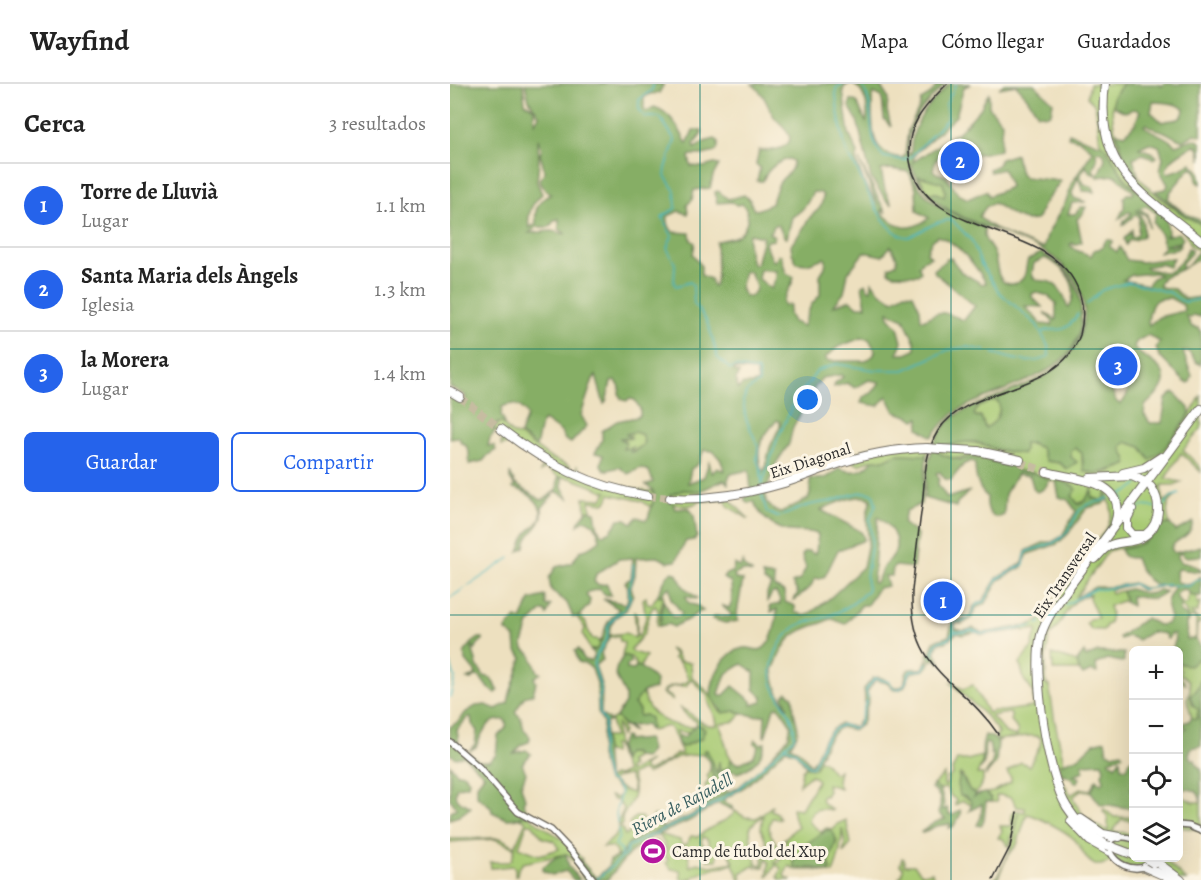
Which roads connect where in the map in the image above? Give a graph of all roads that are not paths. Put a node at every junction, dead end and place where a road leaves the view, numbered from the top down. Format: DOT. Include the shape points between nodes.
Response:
graph roads {
  1 [pos="1106,84"];
  2 [pos="1201,239"];
  3 [pos="450,391"];
  4 [pos="460,396"];
  5 [pos="1201,409"];
  6 [pos="1201,415"];
  7 [pos="501,429"];
  8 [pos="1174,444"];
  9 [pos="1020,461"];
  10 [pos="1048,470"];
  11 [pos="1086,479"];
  12 [pos="1147,485"];
  13 [pos="648,496"];
  14 [pos="670,498"];
  15 [pos="1134,505"];
  16 [pos="1107,535"];
  17 [pos="1089,567"];
  18 [pos="450,742"];
  19 [pos="1068,805"];
  20 [pos="1183,826"];
  21 [pos="1201,830"];
  22 [pos="1119,837"];
  23 [pos="1129,838"];
  24 [pos="1109,846"];
  25 [pos="1129,852"];
  26 [pos="1140,862"];
  27 [pos="1153,862"];
  28 [pos="593,879"];
  29 [pos="1179,880"];
  1 -- 2 [label="highway" via="1107,128 1119,162 1139,186"];
  3 -- 4 [label="highway"];
  5 -- 8 [label="highway, Eix Transversal"];
  6 -- 15 [label="highway, Eix Transversal"];
  7 -- 13 [label="highway" via="534,454 571,474"];
  8 -- 11 [label="highway" via="1158,461 1144,468"];
  8 -- 16 [label="highway, Eix Transversal"];
  9 -- 14 [label="highway, Eix Diagonal, bridge" via="940,448 892,451 857,458 755,491 724,497"];
  10 -- 11 [label="highway"];
  11 -- 12 [label="highway" via="1132,476"];
  11 -- 16 [label="highway" via="1101,485 1114,498 1117,516"];
  12 -- 15 [label="highway" via="1156,501 1156,516 1152,526 1141,535 1133,535 1127,526"];
  12 -- 17 [label="highway" via="1157,496 1159,507 1153,527 1140,538 1108,547"];
  15 -- 17 [label="highway, Eix Transversal"];
  16 -- 24 [label="highway, Eix Transversal" via="1051,613 1039,648 1038,681 1056,784 1078,822"];
  17 -- 19 [label="highway, Eix Transversal" via="1054,614 1041,658 1058,777"];
  18 -- 28 [label="street" via="479,767 518,812 551,830"];
  19 -- 22 [label="highway" via="1092,828"];
  19 -- 24 [label="highway, Eix Transversal"];
  20 -- 21 [label="street"];
  22 -- 23 [label="street"];
  22 -- 24 [label="street"];
  24 -- 25 [label="highway, Eix Transversal"];
  24 -- 26 [label="street" via="1114,859 1124,865"];
  27 -- 29 [label="highway"];
}
